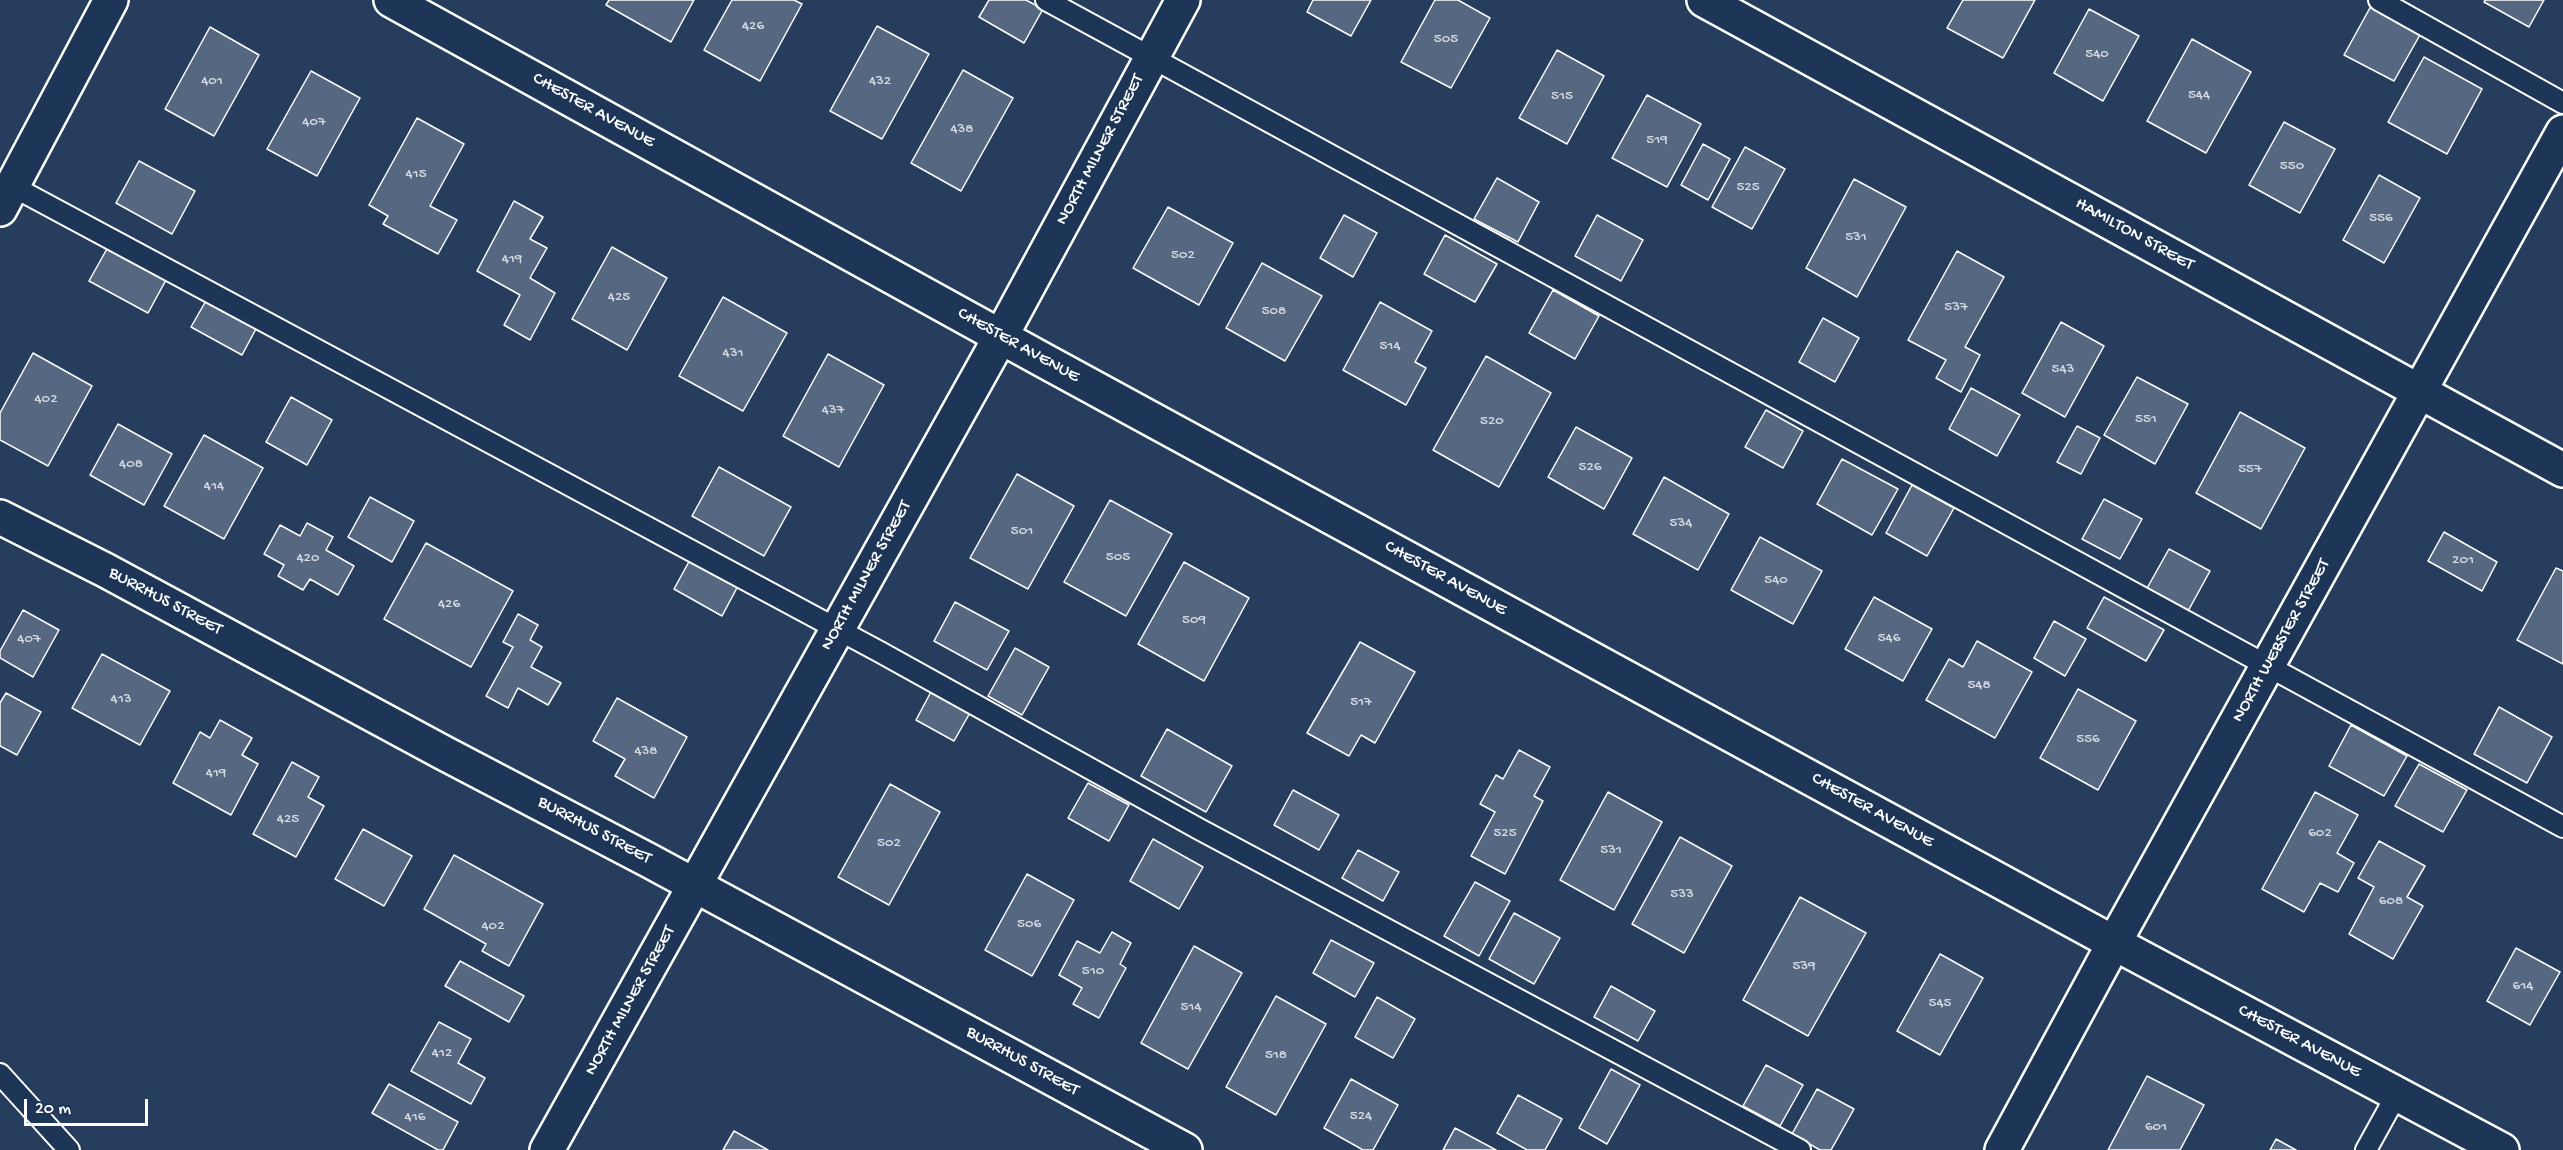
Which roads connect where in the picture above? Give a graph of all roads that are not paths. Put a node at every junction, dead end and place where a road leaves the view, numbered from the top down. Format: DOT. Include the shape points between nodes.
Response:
graph roads {
  1 [pos="111,0"];
  2 [pos="392,0"];
  3 [pos="1046,0"];
  4 [pos="1183,0"];
  5 [pos="1704,0"];
  6 [pos="2379,0"];
  7 [pos="1151,57"];
  8 [pos="2563,103"];
  9 [pos="2563,132"];
  10 [pos="6,197"];
  11 [pos="1001,336"];
  12 [pos="2419,392"];
  13 [pos="2563,471"];
  14 [pos="0,517"];
  15 [pos="837,629"];
  16 [pos="2268,667"];
  17 [pos="2563,827"];
  18 [pos="696,885"];
  19 [pos="2114,943"];
  20 [pos="0,1074"];
  21 [pos="2397,1094"];
  22 [pos="69,1150"];
  23 [pos="547,1150"];
  24 [pos="1185,1150"];
  25 [pos="1800,1150"];
  26 [pos="2002,1150"];
  27 [pos="2366,1150"];
  28 [pos="2502,1150"];
  1 -- 10 [label="street"];
  2 -- 11 [label="street, CHESTER AVENUE"];
  3 -- 7 [label="lane"];
  4 -- 7 [label="street, NORTH MILNER STREET"];
  5 -- 12 [label="street, HAMILTON STREET"];
  6 -- 8 [label="lane"];
  7 -- 11 [label="street, NORTH MILNER STREET"];
  7 -- 16 [label="lane"];
  9 -- 12 [label="street, NORTH WEBSTER STREET"];
  10 -- 15 [label="lane"];
  11 -- 15 [label="street, NORTH MILNER STREET"];
  11 -- 19 [label="street, CHESTER AVENUE"];
  12 -- 13 [label="street, HAMILTON STREET"];
  12 -- 16 [label="street, NORTH WEBSTER STREET"];
  14 -- 18 [label="street, BURRHUS STREET"];
  15 -- 18 [label="street, NORTH MILNER STREET"];
  15 -- 25 [label="lane" via="1199,829"];
  16 -- 17 [label="lane"];
  16 -- 19 [label="street, NORTH WEBSTER STREET"];
  18 -- 23 [label="street, NORTH MILNER STREET"];
  18 -- 24 [label="street, BURRHUS STREET"];
  19 -- 21 [label="street, CHESTER AVENUE"];
  19 -- 26 [label="street, NORTH WEBSTER STREET"];
  20 -- 22 [label="lane"];
  21 -- 27 [label="lane"];
  21 -- 28 [label="street, CHESTER AVENUE"];
}
